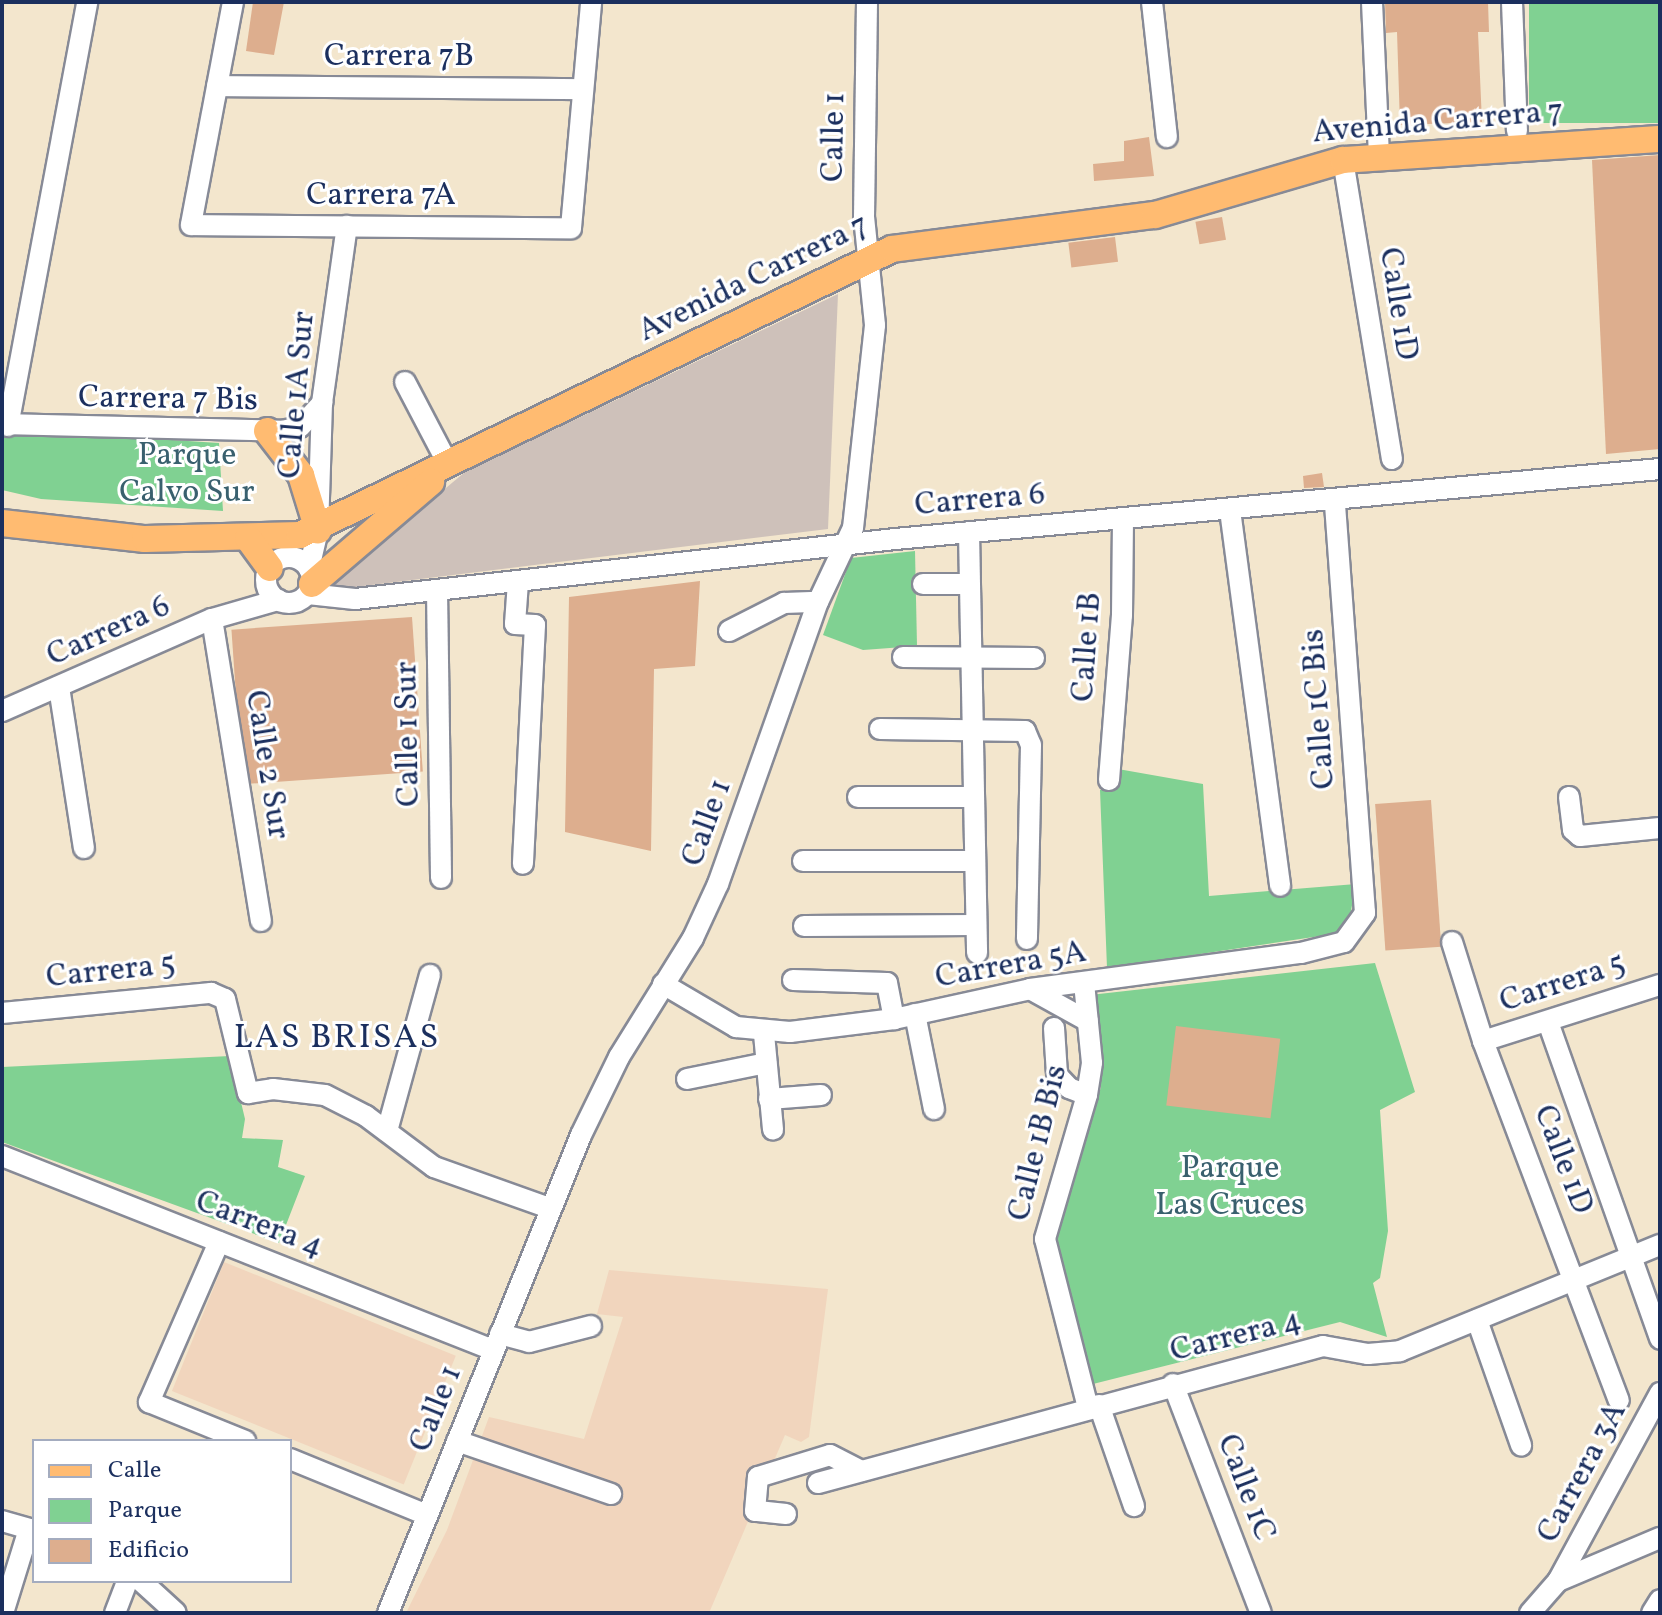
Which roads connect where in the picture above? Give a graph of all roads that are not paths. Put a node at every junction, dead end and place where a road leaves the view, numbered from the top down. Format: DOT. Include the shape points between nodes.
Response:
graph roads {
  1 [pos="87,2"];
  2 [pos="233,2"];
  3 [pos="591,2"];
  4 [pos="867,2"];
  5 [pos="1152,2"];
  6 [pos="1372,2"];
  7 [pos="1512,2"];
  8 [pos="217,86"];
  9 [pos="581,89"];
  10 [pos="1167,137"];
  11 [pos="1524,139"];
  12 [pos="1660,139"];
  13 [pos="1379,156"];
  14 [pos="1343,160"];
  15 [pos="347,226"];
  16 [pos="868,259"];
  17 [pos="405,382"];
  18 [pos="322,403"];
  19 [pos="5,425"];
  20 [pos="267,431"];
  21 [pos="457,457"];
  22 [pos="1392,459"];
  23 [pos="1660,469"];
  24 [pos="1335,501"];
  25 [pos="1230,510"];
  26 [pos="1123,518"];
  27 [pos="2,523"];
  28 [pos="318,530"];
  29 [pos="969,532"];
  30 [pos="248,538"];
  31 [pos="845,546"];
  32 [pos="268,575"];
  33 [pos="309,582"];
  34 [pos="518,582"];
  35 [pos="923,584"];
  36 [pos="968,584"];
  37 [pos="437,590"];
  38 [pos="278,600"];
  39 [pos="818,602"];
  40 [pos="240,609"];
  41 [pos="212,619"];
  42 [pos="729,631"];
  43 [pos="903,657"];
  44 [pos="1034,658"];
  45 [pos="968,660"];
  46 [pos="59,687"];
  47 [pos="2,711"];
  48 [pos="880,729"];
  49 [pos="970,729"];
  50 [pos="1109,780"];
  51 [pos="858,797"];
  52 [pos="972,797"];
  53 [pos="1569,797"];
  54 [pos="1660,828"];
  55 [pos="84,848"];
  56 [pos="803,861"];
  57 [pos="974,861"];
  58 [pos="523,864"];
  59 [pos="441,878"];
  60 [pos="1280,886"];
  61 [pos="1365,913"];
  62 [pos="261,921"];
  63 [pos="976,925"];
  64 [pos="804,926"];
  65 [pos="1027,939"];
  66 [pos="1452,942"];
  67 [pos="977,953"];
  68 [pos="430,975"];
  69 [pos="793,980"];
  70 [pos="1084,983"];
  71 [pos="663,984"];
  72 [pos="1660,985"];
  73 [pos="1030,989"];
  74 [pos="2,1013"];
  75 [pos="915,1014"];
  76 [pos="894,1019"];
  77 [pos="1088,1021"];
  78 [pos="1548,1022"];
  79 [pos="1054,1028"];
  80 [pos="764,1034"];
  81 [pos="1483,1041"];
  82 [pos="766,1063"];
  83 [pos="687,1079"];
  84 [pos="821,1095"];
  85 [pos="1087,1095"];
  86 [pos="769,1099"];
  87 [pos="934,1109"];
  88 [pos="773,1130"];
  89 [pos="387,1131"];
  90 [pos="2,1156"];
  91 [pos="549,1208"];
  92 [pos="219,1242"];
  93 [pos="1660,1245"];
  94 [pos="1631,1257"];
  95 [pos="1577,1279"];
  96 [pos="1477,1320"];
  97 [pos="591,1326"];
  98 [pos="1660,1339"];
  99 [pos="497,1342"];
  100 [pos="1173,1384"];
  101 [pos="1660,1393"];
  102 [pos="1619,1400"];
  103 [pos="1094,1407"];
  104 [pos="240,1439"];
  105 [pos="457,1441"];
  106 [pos="1521,1445"];
  107 [pos="292,1460"];
  108 [pos="861,1471"];
  109 [pos="818,1483"];
  110 [pos="611,1494"];
  111 [pos="1134,1506"];
  112 [pos="786,1514"];
  113 [pos="427,1515"];
  114 [pos="2,1521"];
  115 [pos="31,1529"];
  116 [pos="1660,1538"];
  117 [pos="1558,1581"];
  118 [pos="126,1583"];
  119 [pos="143,1583"];
  120 [pos="1660,1600"];
  121 [pos="3,1613"];
  122 [pos="115,1613"];
  123 [pos="176,1613"];
  124 [pos="388,1613"];
  125 [pos="1261,1613"];
  126 [pos="1530,1613"];
  127 [pos="1652,1613"];
  1 -- 19 [label="street"];
  2 -- 8 [label="street"];
  3 -- 9 [label="street"];
  4 -- 16 [label="street, Calle 1" via="863,189"];
  5 -- 10 [label="street"];
  6 -- 13 [label="street"];
  7 -- 11 [label="street"];
  8 -- 9 [label="street, Carrera 7B"];
  8 -- 15 [label="street, Carrera 7A" via="191,225"];
  9 -- 15 [label="street, Carrera 7A" via="571,228"];
  11 -- 12 [label="main road, Avenida Carrera 7"];
  11 -- 13 [label="main road, Avenida Carrera 7" via="1497,150"];
  13 -- 14 [label="main road, Avenida Carrera 7"];
  14 -- 16 [label="main road, Avenida Carrera 7" via="1155,215 917,244"];
  14 -- 22 [label="street, Calle 1D"];
  15 -- 18 [label="street, Calle 1A Sur"];
  16 -- 21 [label="main road, Avenida Carrera 7" via="734,328"];
  16 -- 31 [label="street, Calle 1" via="875,325 858,505"];
  17 -- 21 [label="street"];
  18 -- 20 [label="street, Carrera 7 Bis" via="300,427"];
  18 -- 28 [label="street, Calle 1A Sur"];
  19 -- 20 [label="street, Carrera 7 Bis"];
  20 -- 28 [label="main road" via="301,475"];
  21 -- 28 [label="main road, Avenida Carrera 7"];
  21 -- 33 [label="main road"];
  23 -- 24 [label="street, Carrera 6"];
  24 -- 25 [label="street, Carrera 6"];
  24 -- 61 [label="street, Calle 1C Bis"];
  25 -- 26 [label="street, Carrera 6"];
  25 -- 60 [label="street"];
  26 -- 29 [label="street, Carrera 6"];
  26 -- 50 [label="street, Calle 1B" via="1122,615"];
  27 -- 30 [label="main road, Avenida Carrera 7" via="93,537"];
  28 -- 30 [label="main road, Avenida Carrera 7"];
  28 -- 33 [label="street, Calle 1A Sur"];
  29 -- 31 [label="street, Carrera 6"];
  29 -- 36 [label="street"];
  30 -- 32 [label="main road"];
  31 -- 34 [label="street, Carrera 6"];
  31 -- 39 [label="street, Calle 1"];
  32 -- 33 [label="street, Carrera 6" via="292,558"];
  32 -- 38 [label="street"];
  32 -- 40 [label="street, Carrera 6"];
  33 -- 37 [label="street, Carrera 6" via="340,599"];
  33 -- 38 [label="street, Carrera 6" via="298,602"];
  34 -- 37 [label="street, Carrera 6"];
  34 -- 58 [label="street" via="515,624 535,625"];
  35 -- 36 [label="street"];
  36 -- 45 [label="street"];
  37 -- 59 [label="street, Calle 1 Sur"];
  38 -- 40 [label="street, Carrera 6"];
  39 -- 42 [label="street" via="784,603"];
  39 -- 71 [label="street, Calle 1" via="718,884 693,938"];
  40 -- 41 [label="street, Carrera 6"];
  41 -- 46 [label="street, Carrera 6"];
  41 -- 62 [label="street, Calle 2 Sur"];
  43 -- 45 [label="street"];
  44 -- 45 [label="street"];
  45 -- 49 [label="street"];
  46 -- 47 [label="street, Carrera 6"];
  46 -- 55 [label="street"];
  48 -- 49 [label="street"];
  49 -- 52 [label="street"];
  49 -- 65 [label="street" via="1018,727 1031,745"];
  51 -- 52 [label="street"];
  52 -- 57 [label="street"];
  53 -- 54 [label="street" via="1573,830 1580,836"];
  56 -- 57 [label="street"];
  57 -- 63 [label="street"];
  61 -- 70 [label="street, Carrera 5A" via="1344,942 1301,953"];
  63 -- 64 [label="street"];
  63 -- 67 [label="street"];
  66 -- 81 [label="street, Calle 1D"];
  68 -- 89 [label="street"];
  69 -- 76 [label="street" via="887,983"];
  70 -- 73 [label="street, Carrera 5A"];
  70 -- 77 [label="street, Calle 1B Bis"];
  71 -- 80 [label="street, Carrera 5A" via="736,1027"];
  71 -- 91 [label="street, Calle 1" via="619,1057"];
  72 -- 78 [label="street, Carrera 5"];
  73 -- 75 [label="street, Carrera 5A"];
  73 -- 77 [label="street"];
  74 -- 89 [label="street, Carrera 5" via="195,993 225,999 248,1093 300,1090 325,1095"];
  75 -- 76 [label="street, Carrera 5A"];
  75 -- 87 [label="street"];
  76 -- 80 [label="street, Carrera 5A"];
  77 -- 85 [label="street, Calle 1B Bis" via="1092,1063"];
  78 -- 81 [label="street, Carrera 5"];
  78 -- 94 [label="street"];
  79 -- 85 [label="street" via="1057,1075 1069,1088"];
  80 -- 82 [label="street"];
  81 -- 95 [label="street, Calle 1D"];
  82 -- 83 [label="street"];
  82 -- 86 [label="street"];
  84 -- 86 [label="street"];
  85 -- 103 [label="street, Calle 1B Bis" via="1045,1239"];
  86 -- 88 [label="street"];
  89 -- 91 [label="street" via="434,1167"];
  90 -- 92 [label="street, Carrera 4"];
  91 -- 99 [label="street, Calle 1"];
  92 -- 99 [label="street, Carrera 4"];
  92 -- 104 [label="street" via="149,1402"];
  93 -- 94 [label="street, Carrera 4"];
  94 -- 95 [label="street, Carrera 4"];
  94 -- 98 [label="street"];
  95 -- 96 [label="street, Carrera 4"];
  95 -- 102 [label="street, Calle 1D"];
  96 -- 100 [label="street, Carrera 4" via="1389,1353 1330,1345"];
  96 -- 106 [label="street"];
  97 -- 99 [label="street, Carrera 4" via="529,1342"];
  99 -- 105 [label="street, Calle 1"];
  100 -- 103 [label="street, Carrera 4"];
  100 -- 125 [label="street, Calle 1C"];
  101 -- 117 [label="street, Carrera 3A"];
  103 -- 108 [label="street, Carrera 4"];
  103 -- 111 [label="street, Calle 1B Bis"];
  105 -- 110 [label="street"];
  105 -- 113 [label="street, Calle 1"];
  107 -- 113 [label="street"];
  108 -- 109 [label="street, Carrera 4"];
  108 -- 112 [label="street" via="830,1455 758,1477 755,1511"];
  113 -- 124 [label="street, Calle 1"];
  114 -- 115 [label="street"];
  115 -- 121 [label="street"];
  116 -- 117 [label="street"];
  117 -- 126 [label="street"];
  118 -- 122 [label="street"];
  119 -- 123 [label="street"];
  120 -- 127 [label="street"];
}
